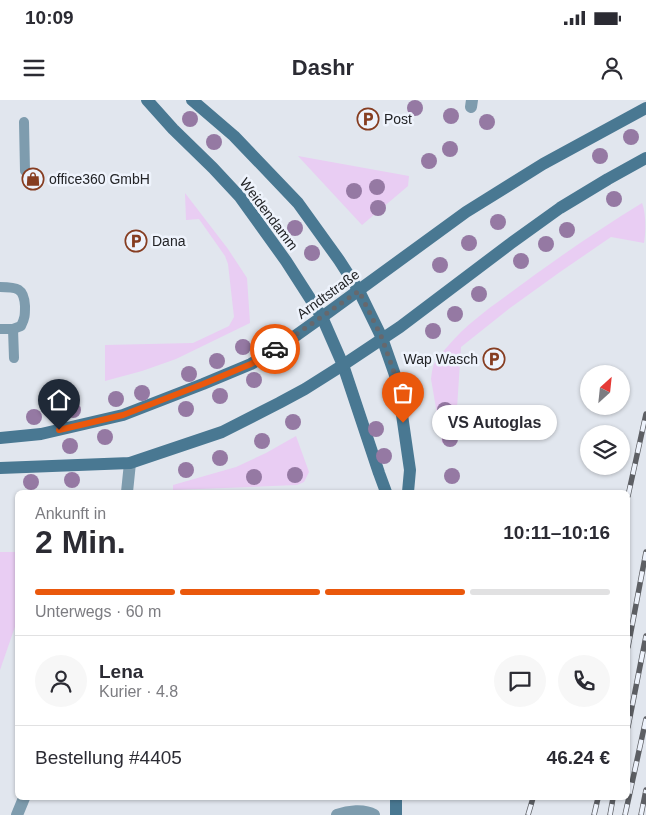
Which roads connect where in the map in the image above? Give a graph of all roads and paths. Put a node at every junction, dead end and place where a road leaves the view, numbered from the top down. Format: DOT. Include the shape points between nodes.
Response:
graph roads {
  1 [pos="147,100"];
  2 [pos="192,100"];
  3 [pos="646,108"];
  4 [pos="24,122"];
  5 [pos="646,158"];
  6 [pos="25,171"];
  7 [pos="0,287"];
  8 [pos="359,291"];
  9 [pos="322,318"];
  10 [pos="0,329"];
  11 [pos="13,329"];
  12 [pos="382,338"];
  13 [pos="14,358"];
  14 [pos="343,364"];
  15 [pos="0,438"];
  16 [pos="130,463"];
  17 [pos="0,468"];
  18 [pos="126,490"];
  19 [pos="385,490"];
  20 [pos="408,490"];
  21 [pos="23,800"];
  22 [pos="396,800"];
  23 [pos="18,815"];
  24 [pos="338,815"];
  25 [pos="374,815"];
  26 [pos="396,815"];
  1 -- 9 [label="main road, Weidendamm" via="240,197"];
  2 -- 8 [label="main road, Weidendamm" via="234,136 298,203"];
  3 -- 8 [label="main road, Arndtstraße" via="543,164 466,212"];
  4 -- 6 [label="lane"];
  5 -- 12 [label="main road" via="560,208"];
  7 -- 11 [label="lane" via="20,290 24,296 25,319 21,326"];
  8 -- 9 [label="main road, Arndtstraße"];
  8 -- 12 [label="main road, Weidendamm"];
  9 -- 14 [label="main road, Weidendamm"];
  9 -- 15 [label="main road, Arndtstraße" via="251,364 123,415 41,434"];
  10 -- 11 [label="lane"];
  11 -- 13 [label="lane"];
  12 -- 14 [label="main road"];
  12 -- 20 [label="main road, Weidendamm" via="395,375 401,408 410,470"];
  14 -- 16 [label="main road" via="305,389 222,432"];
  14 -- 19 [label="main road, Weidendamm"];
  16 -- 17 [label="main road"];
  16 -- 18 [label="street"];
  21 -- 23 [label="street"];
  22 -- 26 [label="main road"];
  24 -- 25 [label="street" via="364,811"];
}
